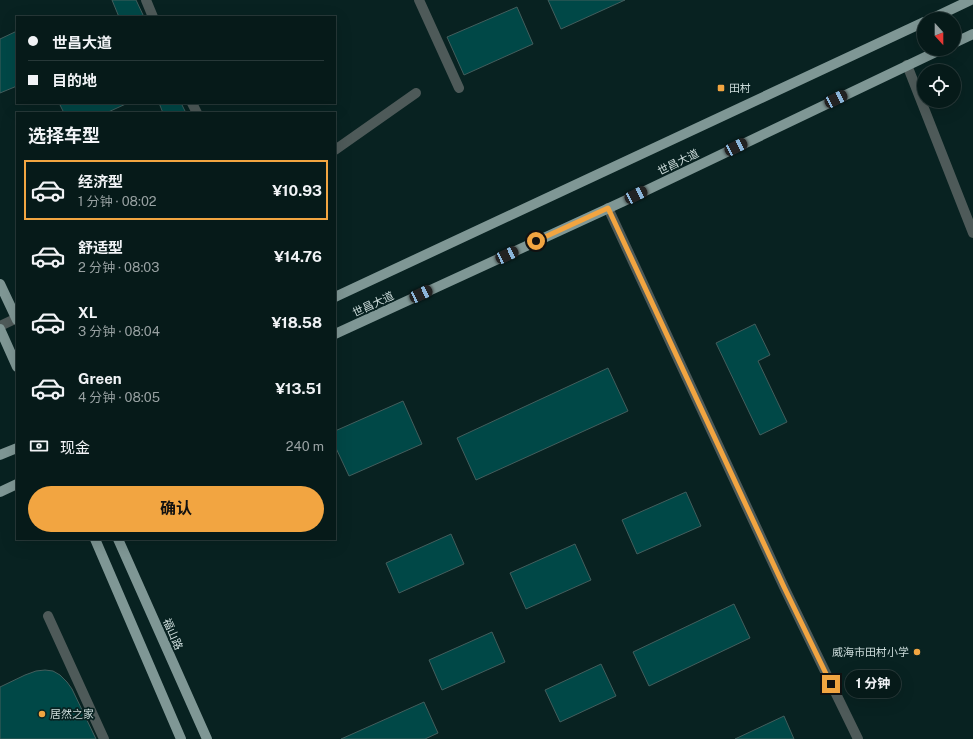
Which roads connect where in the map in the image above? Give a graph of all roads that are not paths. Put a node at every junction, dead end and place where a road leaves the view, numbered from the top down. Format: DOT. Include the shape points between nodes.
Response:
graph roads {
  1 [pos="146,0"];
  2 [pos="419,0"];
  3 [pos="971,0"];
  4 [pos="946,12"];
  5 [pos="154,16"];
  6 [pos="917,25"];
  7 [pos="973,34"];
  8 [pos="961,40"];
  9 [pos="927,56"];
  10 [pos="908,65"];
  11 [pos="459,88"];
  12 [pos="416,93"];
  13 [pos="336,149"];
  14 [pos="608,208"];
  15 [pos="973,233"];
  16 [pos="0,284"];
  17 [pos="336,297"];
  18 [pos="16,317"];
  19 [pos="16,319"];
  20 [pos="0,326"];
  21 [pos="0,329"];
  22 [pos="336,334"];
  23 [pos="16,364"];
  24 [pos="16,448"];
  25 [pos="0,456"];
  26 [pos="16,484"];
  27 [pos="0,492"];
  28 [pos="95,540"];
  29 [pos="118,540"];
  30 [pos="48,616"];
  31 [pos="104,739"];
  32 [pos="181,739"];
  33 [pos="207,739"];
  34 [pos="858,739"];
  1 -- 5 [label="street"];
  2 -- 11 [label="street"];
  3 -- 4 [label="main road"];
  6 -- 17 [label="main road, 世昌大道"];
  7 -- 8 [label="main road"];
  9 -- 10 [label="main road, 世昌大道"];
  10 -- 14 [label="main road, 世昌大道"];
  10 -- 15 [label="street"];
  12 -- 13 [label="street"];
  14 -- 22 [label="main road, 世昌大道"];
  14 -- 34 [label="street" via="784,587"];
  16 -- 18 [label="main road"];
  19 -- 20 [label="street"];
  21 -- 23 [label="main road"];
  24 -- 25 [label="main road"];
  26 -- 27 [label="main road"];
  28 -- 32 [label="main road"];
  29 -- 33 [label="main road, 福山路"];
  30 -- 31 [label="street"];
}
